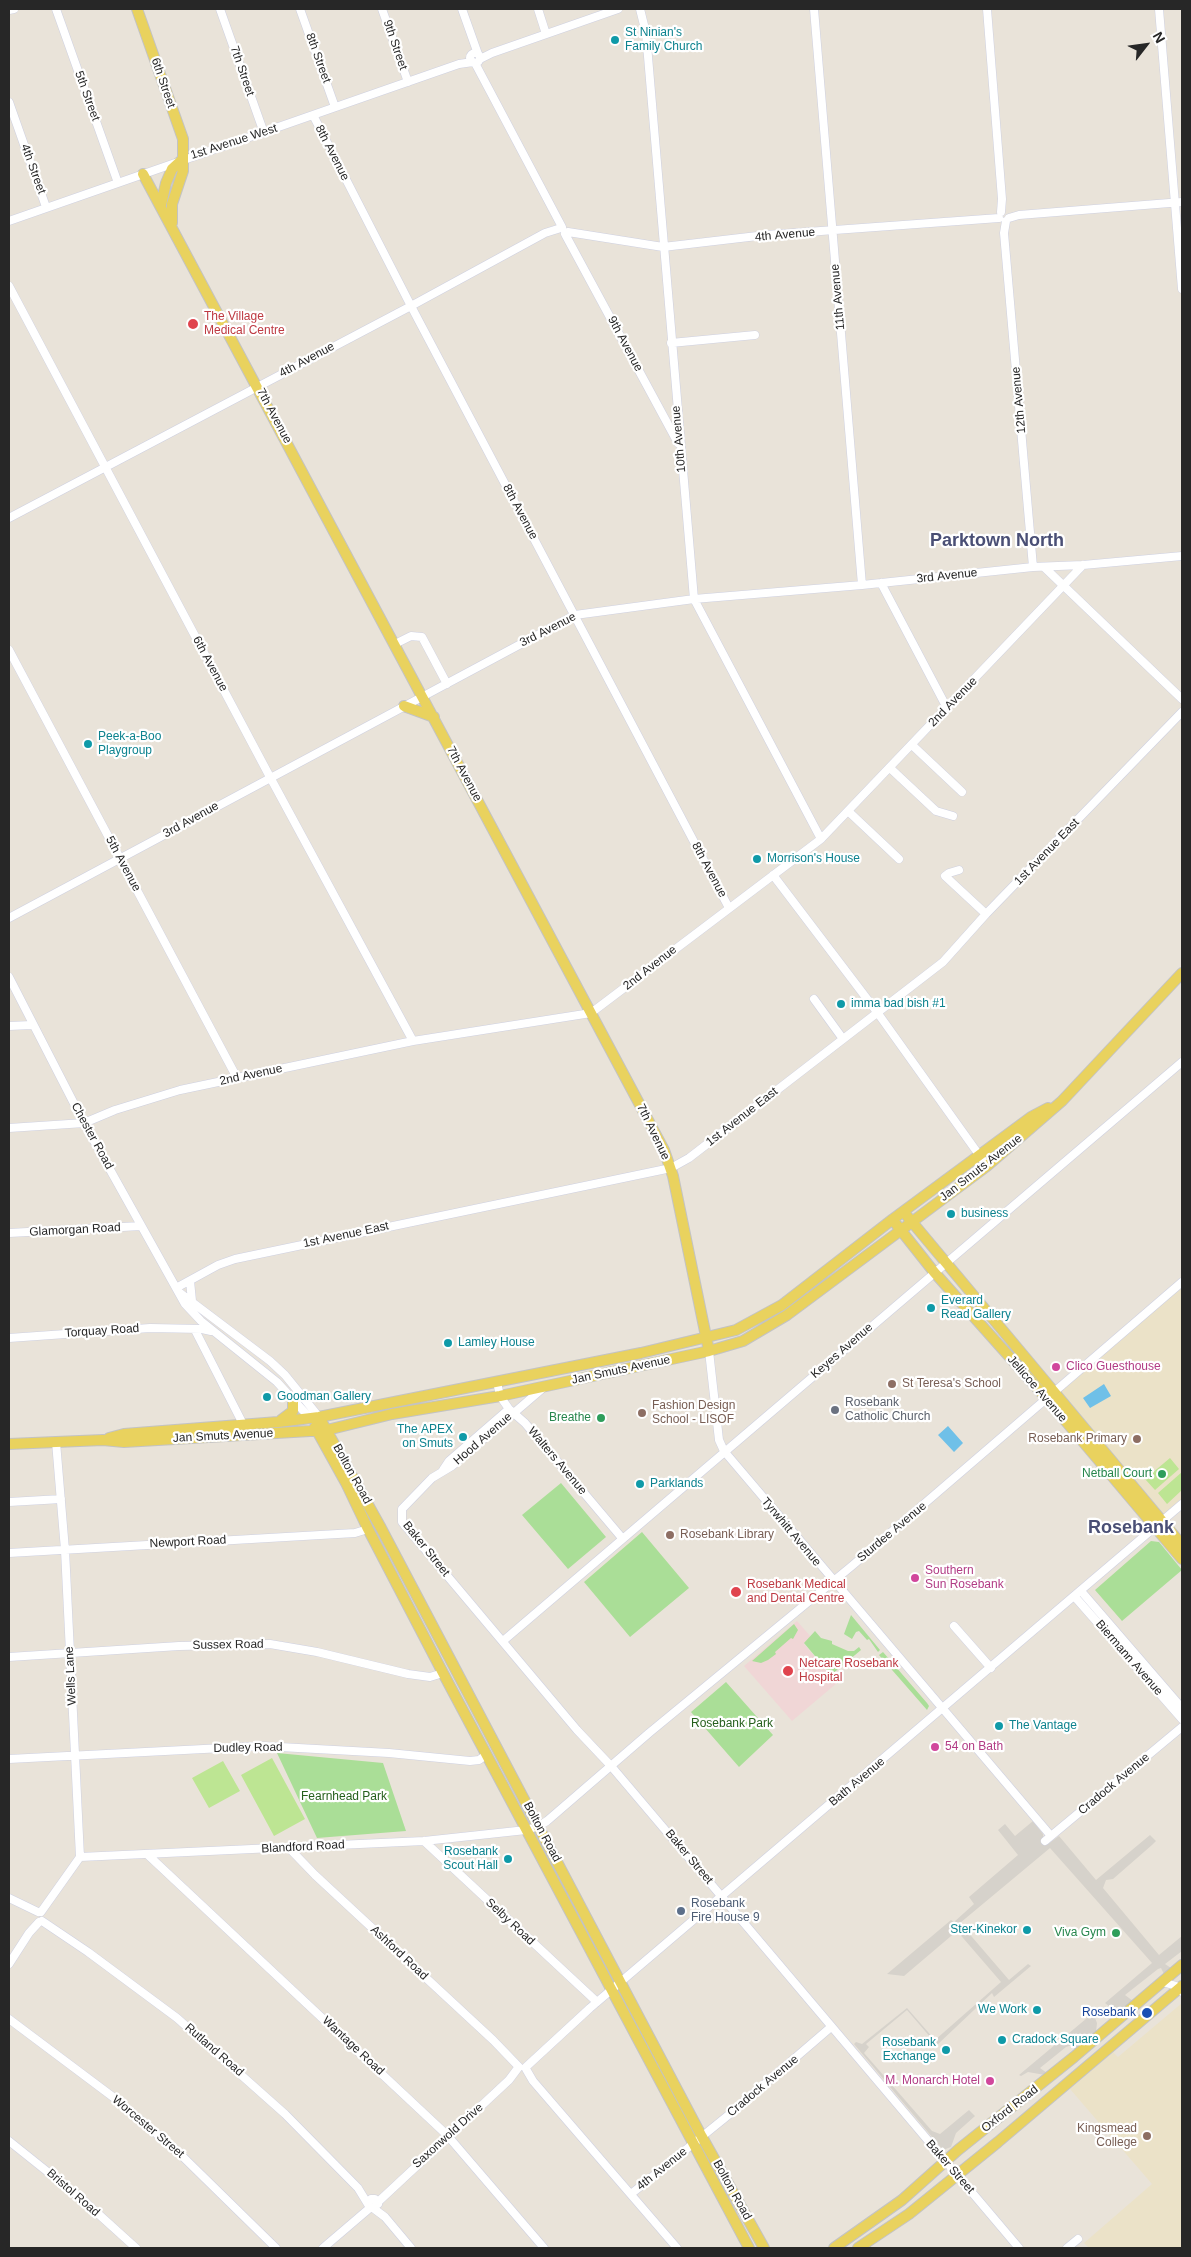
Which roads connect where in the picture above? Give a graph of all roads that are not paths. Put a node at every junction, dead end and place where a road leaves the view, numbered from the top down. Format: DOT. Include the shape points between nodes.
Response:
graph roads {
  1 [pos="14,9"];
  2 [pos="56,9"];
  3 [pos="137,9"];
  4 [pos="220,9"];
  5 [pos="300,9"];
  6 [pos="382,9"];
  7 [pos="462,9"];
  8 [pos="538,9"];
  9 [pos="618,9"];
  10 [pos="640,9"];
  11 [pos="814,9"];
  12 [pos="987,9"];
  13 [pos="1159,9"];
  14 [pos="9,10"];
  15 [pos="546,34"];
  16 [pos="476,58"];
  17 [pos="408,82"];
  18 [pos="9,102"];
  19 [pos="335,107"];
  20 [pos="313,115"];
  21 [pos="264,132"];
  22 [pos="183,159"];
  23 [pos="143,174"];
  24 [pos="118,183"];
  25 [pos="1179,203"];
  26 [pos="161,205"];
  27 [pos="46,207"];
  28 [pos="1004,216"];
  29 [pos="9,221"];
  30 [pos="173,227"];
  31 [pos="565,230"];
  32 [pos="833,231"];
  33 [pos="663,247"];
  34 [pos="9,286"];
  35 [pos="1182,289"];
  36 [pos="411,306"];
  37 [pos="754,335"];
  38 [pos="671,343"];
  39 [pos="258,386"];
  40 [pos="680,446"];
  41 [pos="104,467"];
  42 [pos="9,518"];
  43 [pos="1182,556"];
  44 [pos="1084,565"];
  45 [pos="1033,567"];
  46 [pos="1044,567"];
  47 [pos="881,582"];
  48 [pos="862,585"];
  49 [pos="1063,587"];
  50 [pos="694,599"];
  51 [pos="575,614"];
  52 [pos="395,644"];
  53 [pos="9,650"];
  54 [pos="448,684"];
  55 [pos="423,697"];
  56 [pos="1182,699"];
  57 [pos="404,706"];
  58 [pos="947,708"];
  59 [pos="1182,712"];
  60 [pos="434,717"];
  61 [pos="912,745"];
  62 [pos="890,768"];
  63 [pos="270,777"];
  64 [pos="962,792"];
  65 [pos="848,811"];
  66 [pos="953,816"];
  67 [pos="821,838"];
  68 [pos="120,859"];
  69 [pos="899,859"];
  70 [pos="959,870"];
  71 [pos="773,875"];
  72 [pos="729,908"];
  73 [pos="986,914"];
  74 [pos="9,918"];
  75 [pos="1182,973"];
  76 [pos="9,977"];
  77 [pos="814,999"];
  78 [pos="877,1012"];
  79 [pos="591,1014"];
  80 [pos="32,1025"];
  81 [pos="9,1026"];
  82 [pos="843,1038"];
  83 [pos="413,1042"];
  84 [pos="1182,1062"];
  85 [pos="237,1078"];
  86 [pos="1062,1101"];
  87 [pos="84,1123"];
  88 [pos="9,1128"];
  89 [pos="980,1156"];
  90 [pos="987,1166"];
  91 [pos="671,1168"];
  92 [pos="904,1211"];
  93 [pos="893,1219"];
  94 [pos="911,1221"];
  95 [pos="141,1226"];
  96 [pos="900,1230"];
  97 [pos="9,1233"];
  98 [pos="945,1263"];
  99 [pos="934,1272"];
  100 [pos="190,1281"];
  101 [pos="1182,1282"];
  102 [pos="177,1290"];
  103 [pos="192,1301"];
  104 [pos="195,1330"];
  105 [pos="219,1335"];
  106 [pos="9,1338"];
  107 [pos="708,1338"];
  108 [pos="709,1351"];
  109 [pos="497,1382"];
  110 [pos="545,1386"];
  111 [pos="500,1396"];
  112 [pos="1050,1396"];
  113 [pos="293,1399"];
  114 [pos="511,1411"];
  115 [pos="314,1417"];
  116 [pos="278,1422"];
  117 [pos="242,1424"];
  118 [pos="355,1424"];
  119 [pos="322,1430"];
  120 [pos="103,1440"];
  121 [pos="56,1442"];
  122 [pos="9,1444"];
  123 [pos="338,1448"];
  124 [pos="724,1451"];
  125 [pos="443,1470"];
  126 [pos="61,1499"];
  127 [pos="12,1502"];
  128 [pos="1182,1504"];
  129 [pos="1158,1525"];
  130 [pos="368,1529"];
  131 [pos="622,1538"];
  132 [pos="1182,1546"];
  133 [pos="65,1550"];
  134 [pos="9,1553"];
  135 [pos="1182,1559"];
  136 [pos="833,1582"];
  137 [pos="1078,1594"];
  138 [pos="954,1626"];
  139 [pos="502,1641"];
  140 [pos="69,1654"];
  141 [pos="9,1657"];
  142 [pos="1137,1662"];
  143 [pos="990,1668"];
  144 [pos="442,1673"];
  145 [pos="1182,1708"];
  146 [pos="942,1710"];
  147 [pos="1182,1719"];
  148 [pos="1182,1727"];
  149 [pos="75,1755"];
  150 [pos="486,1755"];
  151 [pos="9,1759"];
  152 [pos="611,1766"];
  153 [pos="539,1826"];
  154 [pos="526,1830"];
  155 [pos="1048,1839"];
  156 [pos="424,1840"];
  157 [pos="289,1848"];
  158 [pos="148,1855"];
  159 [pos="80,1857"];
  160 [pos="722,1896"];
  161 [pos="9,1898"];
  162 [pos="40,1917"];
  163 [pos="9,1964"];
  164 [pos="1182,1965"];
  165 [pos="622,1982"];
  166 [pos="1163,1982"];
  167 [pos="1181,1989"];
  168 [pos="612,1991"];
  169 [pos="597,2002"];
  170 [pos="9,2019"];
  171 [pos="831,2027"];
  172 [pos="522,2068"];
  173 [pos="447,2136"];
  174 [pos="702,2137"];
  175 [pos="9,2141"];
  176 [pos="693,2144"];
  177 [pos="945,2161"];
  178 [pos="958,2174"];
  179 [pos="631,2194"];
  180 [pos="373,2203"];
  181 [pos="847,2238"];
  182 [pos="1078,2239"];
  183 [pos="136,2248"];
  184 [pos="276,2248"];
  185 [pos="323,2248"];
  186 [pos="412,2248"];
  187 [pos="544,2248"];
  188 [pos="677,2248"];
  189 [pos="749,2248"];
  190 [pos="764,2248"];
  191 [pos="834,2248"];
  192 [pos="857,2248"];
  193 [pos="1019,2248"];
  194 [pos="1067,2248"];
  1 -- 14 [label="street"];
  2 -- 24 [label="street, 5th Street"];
  3 -- 22 [label="main road, 6th Street" via="183,139"];
  4 -- 21 [label="street, 7th Street"];
  5 -- 19 [label="street, 8th Street"];
  6 -- 17 [label="street, 9th Street"];
  7 -- 16 [label="street, 9th Avenue"];
  8 -- 15 [label="street"];
  9 -- 15 [label="street, 1st Avenue West"];
  10 -- 33 [label="street, 10th Avenue" via="646,34"];
  11 -- 32 [label="street, 11th Avenue"];
  12 -- 28 [label="street, 12th Avenue"];
  13 -- 25 [label="street"];
  15 -- 16 [label="street, 1st Avenue West"];
  16 -- 17 [label="street, 1st Avenue West"];
  16 -- 31 [label="street, 9th Avenue"];
  17 -- 19 [label="street, 1st Avenue West"];
  18 -- 27 [label="street, 4th Street"];
  19 -- 20 [label="street, 1st Avenue West"];
  20 -- 21 [label="street, 1st Avenue West"];
  20 -- 36 [label="street, 8th Avenue"];
  21 -- 22 [label="street, 1st Avenue West"];
  22 -- 23 [label="street, 1st Avenue West"];
  22 -- 26 [label="main road" via="170,173"];
  22 -- 30 [label="main road, 7th Avenue" via="183,170 171,210"];
  23 -- 24 [label="street, 1st Avenue West"];
  23 -- 26 [label="main road, 7th Avenue"];
  24 -- 27 [label="street, 1st Avenue West"];
  25 -- 28 [label="street, 4th Avenue"];
  25 -- 35 [label="street"];
  26 -- 30 [label="main road, 7th Avenue"];
  27 -- 29 [label="street, 1st Avenue West"];
  28 -- 32 [label="street, 4th Avenue"];
  28 -- 45 [label="street, 12th Avenue"];
  30 -- 39 [label="main road, 7th Avenue"];
  31 -- 33 [label="street, 4th Avenue"];
  31 -- 36 [label="street, 4th Avenue" via="552,230"];
  31 -- 40 [label="street, 9th Avenue"];
  32 -- 33 [label="street, 4th Avenue"];
  32 -- 48 [label="street, 11th Avenue"];
  33 -- 38 [label="street, 10th Avenue"];
  34 -- 41 [label="street, 6th Avenue"];
  36 -- 39 [label="street, 4th Avenue"];
  36 -- 51 [label="street, 8th Avenue"];
  37 -- 38 [label="street"];
  38 -- 40 [label="street, 10th Avenue"];
  39 -- 41 [label="street, 4th Avenue"];
  39 -- 52 [label="main road, 7th Avenue"];
  40 -- 50 [label="street, 10th Avenue"];
  41 -- 42 [label="street, 4th Avenue"];
  41 -- 63 [label="street, 6th Avenue"];
  43 -- 44 [label="street, 3rd Avenue"];
  44 -- 46 [label="street, 3rd Avenue"];
  44 -- 49 [label="street, 2nd Avenue"];
  45 -- 46 [label="street, 3rd Avenue"];
  45 -- 47 [label="street, 3rd Avenue"];
  46 -- 49 [label="street"];
  47 -- 48 [label="street, 3rd Avenue"];
  47 -- 58 [label="street"];
  48 -- 50 [label="street, 3rd Avenue"];
  49 -- 56 [label="street"];
  49 -- 58 [label="street, 2nd Avenue"];
  50 -- 51 [label="street, 3rd Avenue"];
  50 -- 67 [label="street, 10th Avenue"];
  51 -- 54 [label="street, 3rd Avenue"];
  51 -- 72 [label="street, 8th Avenue"];
  52 -- 54 [label="street" via="411,636 422,637"];
  52 -- 55 [label="main road, 7th Avenue"];
  53 -- 68 [label="street, 5th Avenue"];
  54 -- 55 [label="street, 3rd Avenue"];
  55 -- 57 [label="street, 3rd Avenue"];
  55 -- 60 [label="main road, 7th Avenue"];
  57 -- 60 [label="main road"];
  57 -- 63 [label="street, 3rd Avenue"];
  58 -- 61 [label="street, 2nd Avenue"];
  59 -- 73 [label="street, 1st Avenue East"];
  60 -- 79 [label="main road, 7th Avenue"];
  61 -- 62 [label="street, 2nd Avenue"];
  61 -- 64 [label="street"];
  62 -- 65 [label="street, 2nd Avenue"];
  62 -- 66 [label="street" via="936,811"];
  63 -- 68 [label="street, 3rd Avenue"];
  63 -- 83 [label="street, 6th Avenue"];
  65 -- 67 [label="street, 2nd Avenue"];
  65 -- 69 [label="street"];
  67 -- 71 [label="street, 2nd Avenue"];
  68 -- 74 [label="street, 3rd Avenue"];
  68 -- 85 [label="street, 5th Avenue"];
  70 -- 73 [label="street" via="945,876"];
  71 -- 72 [label="street, 2nd Avenue"];
  71 -- 78 [label="street"];
  72 -- 79 [label="street, 2nd Avenue"];
  73 -- 78 [label="street, 1st Avenue East" via="943,962"];
  75 -- 86 [label="main road, Jan Smuts Avenue"];
  76 -- 80 [label="street, Chester Road"];
  77 -- 82 [label="street"];
  78 -- 82 [label="street, 1st Avenue East"];
  78 -- 89 [label="street"];
  79 -- 83 [label="street, 2nd Avenue"];
  79 -- 91 [label="main road, 7th Avenue"];
  80 -- 81 [label="street"];
  80 -- 87 [label="street, Chester Road"];
  82 -- 91 [label="street, 1st Avenue East" via="690,1158"];
  83 -- 85 [label="street, 2nd Avenue"];
  84 -- 98 [label="street, Keyes Avenue"];
  85 -- 87 [label="street, 2nd Avenue" via="180,1090"];
  86 -- 89 [label="main road, Jan Smuts Avenue" via="1031,1117"];
  86 -- 90 [label="main road, Jan Smuts Avenue"];
  87 -- 88 [label="street, 2nd Avenue"];
  87 -- 95 [label="street, Chester Road"];
  89 -- 90 [label="street"];
  89 -- 92 [label="main road, Jan Smuts Avenue"];
  90 -- 94 [label="main road, Jan Smuts Avenue"];
  91 -- 100 [label="street, 1st Avenue East" via="268,1251 218,1265"];
  91 -- 107 [label="main road, 7th Avenue"];
  92 -- 93 [label="main road, Jan Smuts Avenue"];
  92 -- 94 [label="main road, Jellicoe Avenue"];
  93 -- 96 [label="main road, Jellicoe Avenue"];
  93 -- 107 [label="main road, Jan Smuts Avenue" via="782,1305 736,1330"];
  94 -- 96 [label="main road, Jan Smuts Avenue"];
  94 -- 98 [label="main road, Jellicoe Avenue"];
  95 -- 97 [label="street, Glamorgan Road"];
  95 -- 102 [label="street, Chester Road"];
  96 -- 99 [label="main road, Jellicoe Avenue"];
  96 -- 108 [label="main road, Jan Smuts Avenue" via="770,1325 744,1341"];
  98 -- 99 [label="street, Keyes Avenue"];
  98 -- 112 [label="main road, Jellicoe Avenue"];
  99 -- 112 [label="main road, Jellicoe Avenue"];
  99 -- 124 [label="street, Keyes Avenue"];
  100 -- 102 [label="street, 1st Avenue East"];
  100 -- 103 [label="street"];
  101 -- 112 [label="street, Sturdee Avenue"];
  102 -- 103 [label="street, Chester Road"];
  102 -- 105 [label="street, Chester Road" via="193,1313"];
  103 -- 115 [label="street, Chester Road" via="275,1365 299,1390"];
  104 -- 105 [label="street, Torquay Road" via="208,1330"];
  104 -- 106 [label="street, Torquay Road" via="150,1328"];
  104 -- 117 [label="street"];
  105 -- 113 [label="street, Chester Road"];
  107 -- 108 [label="main road, Tyrwhitt Avenue"];
  107 -- 109 [label="main road, Jan Smuts Avenue"];
  108 -- 110 [label="main road, Jan Smuts Avenue"];
  108 -- 124 [label="street, Tyrwhitt Avenue" via="719,1440"];
  109 -- 111 [label="street, Walters Avenue"];
  109 -- 115 [label="main road, Jan Smuts Avenue"];
  110 -- 111 [label="main road, Jan Smuts Avenue"];
  110 -- 114 [label="street, Hood Avenue"];
  111 -- 114 [label="street, Walters Avenue"];
  111 -- 118 [label="main road, Jan Smuts Avenue" via="392,1414"];
  112 -- 129 [label="main road, Jellicoe Avenue"];
  112 -- 136 [label="street, Sturdee Avenue"];
  113 -- 115 [label="street, Chester Road"];
  113 -- 116 [label="main road" via="291,1414"];
  114 -- 125 [label="street, Hood Avenue"];
  114 -- 131 [label="street, Walters Avenue" via="525,1423"];
  115 -- 116 [label="main road, Jan Smuts Avenue"];
  115 -- 119 [label="main road, Bolton Road"];
  116 -- 117 [label="main road, Jan Smuts Avenue"];
  117 -- 120 [label="main road, Jan Smuts Avenue" via="124,1434"];
  118 -- 119 [label="main road, Jan Smuts Avenue"];
  118 -- 123 [label="main road" via="339,1435"];
  119 -- 120 [label="main road, Jan Smuts Avenue" via="124,1442"];
  119 -- 123 [label="main road, Bolton Road"];
  119 -- 130 [label="main road, Bolton Road"];
  120 -- 121 [label="main road, Jan Smuts Avenue"];
  121 -- 122 [label="main road, Jan Smuts Avenue"];
  121 -- 126 [label="street, Wells Lane"];
  123 -- 153 [label="main road, Bolton Road"];
  124 -- 131 [label="street, Keyes Avenue"];
  124 -- 136 [label="street, Tyrwhitt Avenue"];
  125 -- 139 [label="street, Baker Street" via="402,1509 402,1522"];
  126 -- 127 [label="street"];
  126 -- 133 [label="street, Wells Lane"];
  128 -- 129 [label="street, Bath Avenue"];
  129 -- 132 [label="main road, Jellicoe Avenue"];
  129 -- 135 [label="main road, Jellicoe Avenue"];
  129 -- 137 [label="street, Bath Avenue"];
  130 -- 133 [label="street, Newport Road" via="355,1533"];
  130 -- 144 [label="main road, Bolton Road"];
  131 -- 139 [label="street, Keyes Avenue"];
  133 -- 134 [label="street, Newport Road"];
  133 -- 140 [label="street, Wells Lane"];
  136 -- 146 [label="street, Tyrwhitt Avenue"];
  136 -- 152 [label="street, Sturdee Avenue"];
  137 -- 142 [label="street, Biermann Avenue"];
  137 -- 143 [label="street, Bath Avenue"];
  138 -- 143 [label="street"];
  139 -- 152 [label="street, Baker Street"];
  140 -- 141 [label="street, Sussex Road"];
  140 -- 144 [label="street, Sussex Road" via="179,1646 270,1644 408,1674 430,1677"];
  140 -- 149 [label="street, Wells Lane"];
  142 -- 145 [label="street, Biermann Avenue"];
  142 -- 147 [label="street, Biermann Avenue"];
  143 -- 146 [label="street, Bath Avenue"];
  144 -- 150 [label="main road, Bolton Road"];
  146 -- 155 [label="street, Tyrwhitt Avenue"];
  146 -- 160 [label="street, Bath Avenue"];
  148 -- 155 [label="street, Cradock Avenue"];
  149 -- 150 [label="street, Dudley Road" via="262,1746 470,1761"];
  149 -- 151 [label="street, Dudley Road"];
  149 -- 159 [label="street, Wells Lane"];
  150 -- 154 [label="main road, Bolton Road"];
  152 -- 153 [label="street, Sturdee Avenue"];
  152 -- 160 [label="street, Baker Street"];
  153 -- 154 [label="street, Sturdee Avenue"];
  153 -- 165 [label="main road, Bolton Road"];
  154 -- 156 [label="street, Blandford Road"];
  154 -- 168 [label="main road, Bolton Road"];
  156 -- 157 [label="street, Blandford Road"];
  156 -- 169 [label="street, Selby Road"];
  157 -- 158 [label="street, Blandford Road"];
  157 -- 172 [label="street, Ashford Road"];
  158 -- 159 [label="street, Blandford Road"];
  158 -- 173 [label="street, Wantage Road"];
  159 -- 162 [label="street"];
  160 -- 165 [label="street, Bath Avenue"];
  160 -- 171 [label="street, Baker Street"];
  161 -- 162 [label="street, Rutland Road"];
  162 -- 163 [label="street"];
  162 -- 180 [label="street, Rutland Road" via="177,2018 249,2080"];
  164 -- 166 [label="main road, Oxford Road"];
  165 -- 168 [label="street, Bath Avenue"];
  165 -- 174 [label="main road, Bolton Road"];
  166 -- 167 [label="street"];
  166 -- 177 [label="main road, Oxford Road"];
  167 -- 178 [label="main road, Oxford Road"];
  168 -- 169 [label="street, Bath Avenue"];
  168 -- 176 [label="main road, Bolton Road"];
  169 -- 172 [label="street, Bath Avenue"];
  170 -- 184 [label="street, Worcester Street" via="113,2097 178,2152"];
  171 -- 174 [label="street, Cradock Avenue"];
  171 -- 177 [label="street, Baker Street"];
  172 -- 173 [label="street, Saxonwold Drive"];
  172 -- 179 [label="street, Ashford Road"];
  173 -- 180 [label="street, Saxonwold Drive"];
  173 -- 187 [label="street, Wantage Road"];
  174 -- 176 [label="street, Cradock Avenue"];
  174 -- 190 [label="main road, Bolton Road"];
  175 -- 183 [label="street, Bristol Road"];
  176 -- 179 [label="street, 4th Avenue"];
  176 -- 189 [label="main road, Bolton Road"];
  177 -- 178 [label="street, Baker Street"];
  177 -- 181 [label="main road, Oxford Road" via="902,2200"];
  178 -- 192 [label="main road, Oxford Road" via="909,2214"];
  178 -- 193 [label="street, Baker Street"];
  179 -- 188 [label="street, Ashford Road"];
  180 -- 185 [label="street, Saxonwold Drive"];
  180 -- 186 [label="street, Rutland Road"];
  181 -- 191 [label="main road, Oxford Road"];
  181 -- 192 [label="street"];
  182 -- 194 [label="street"];
}
